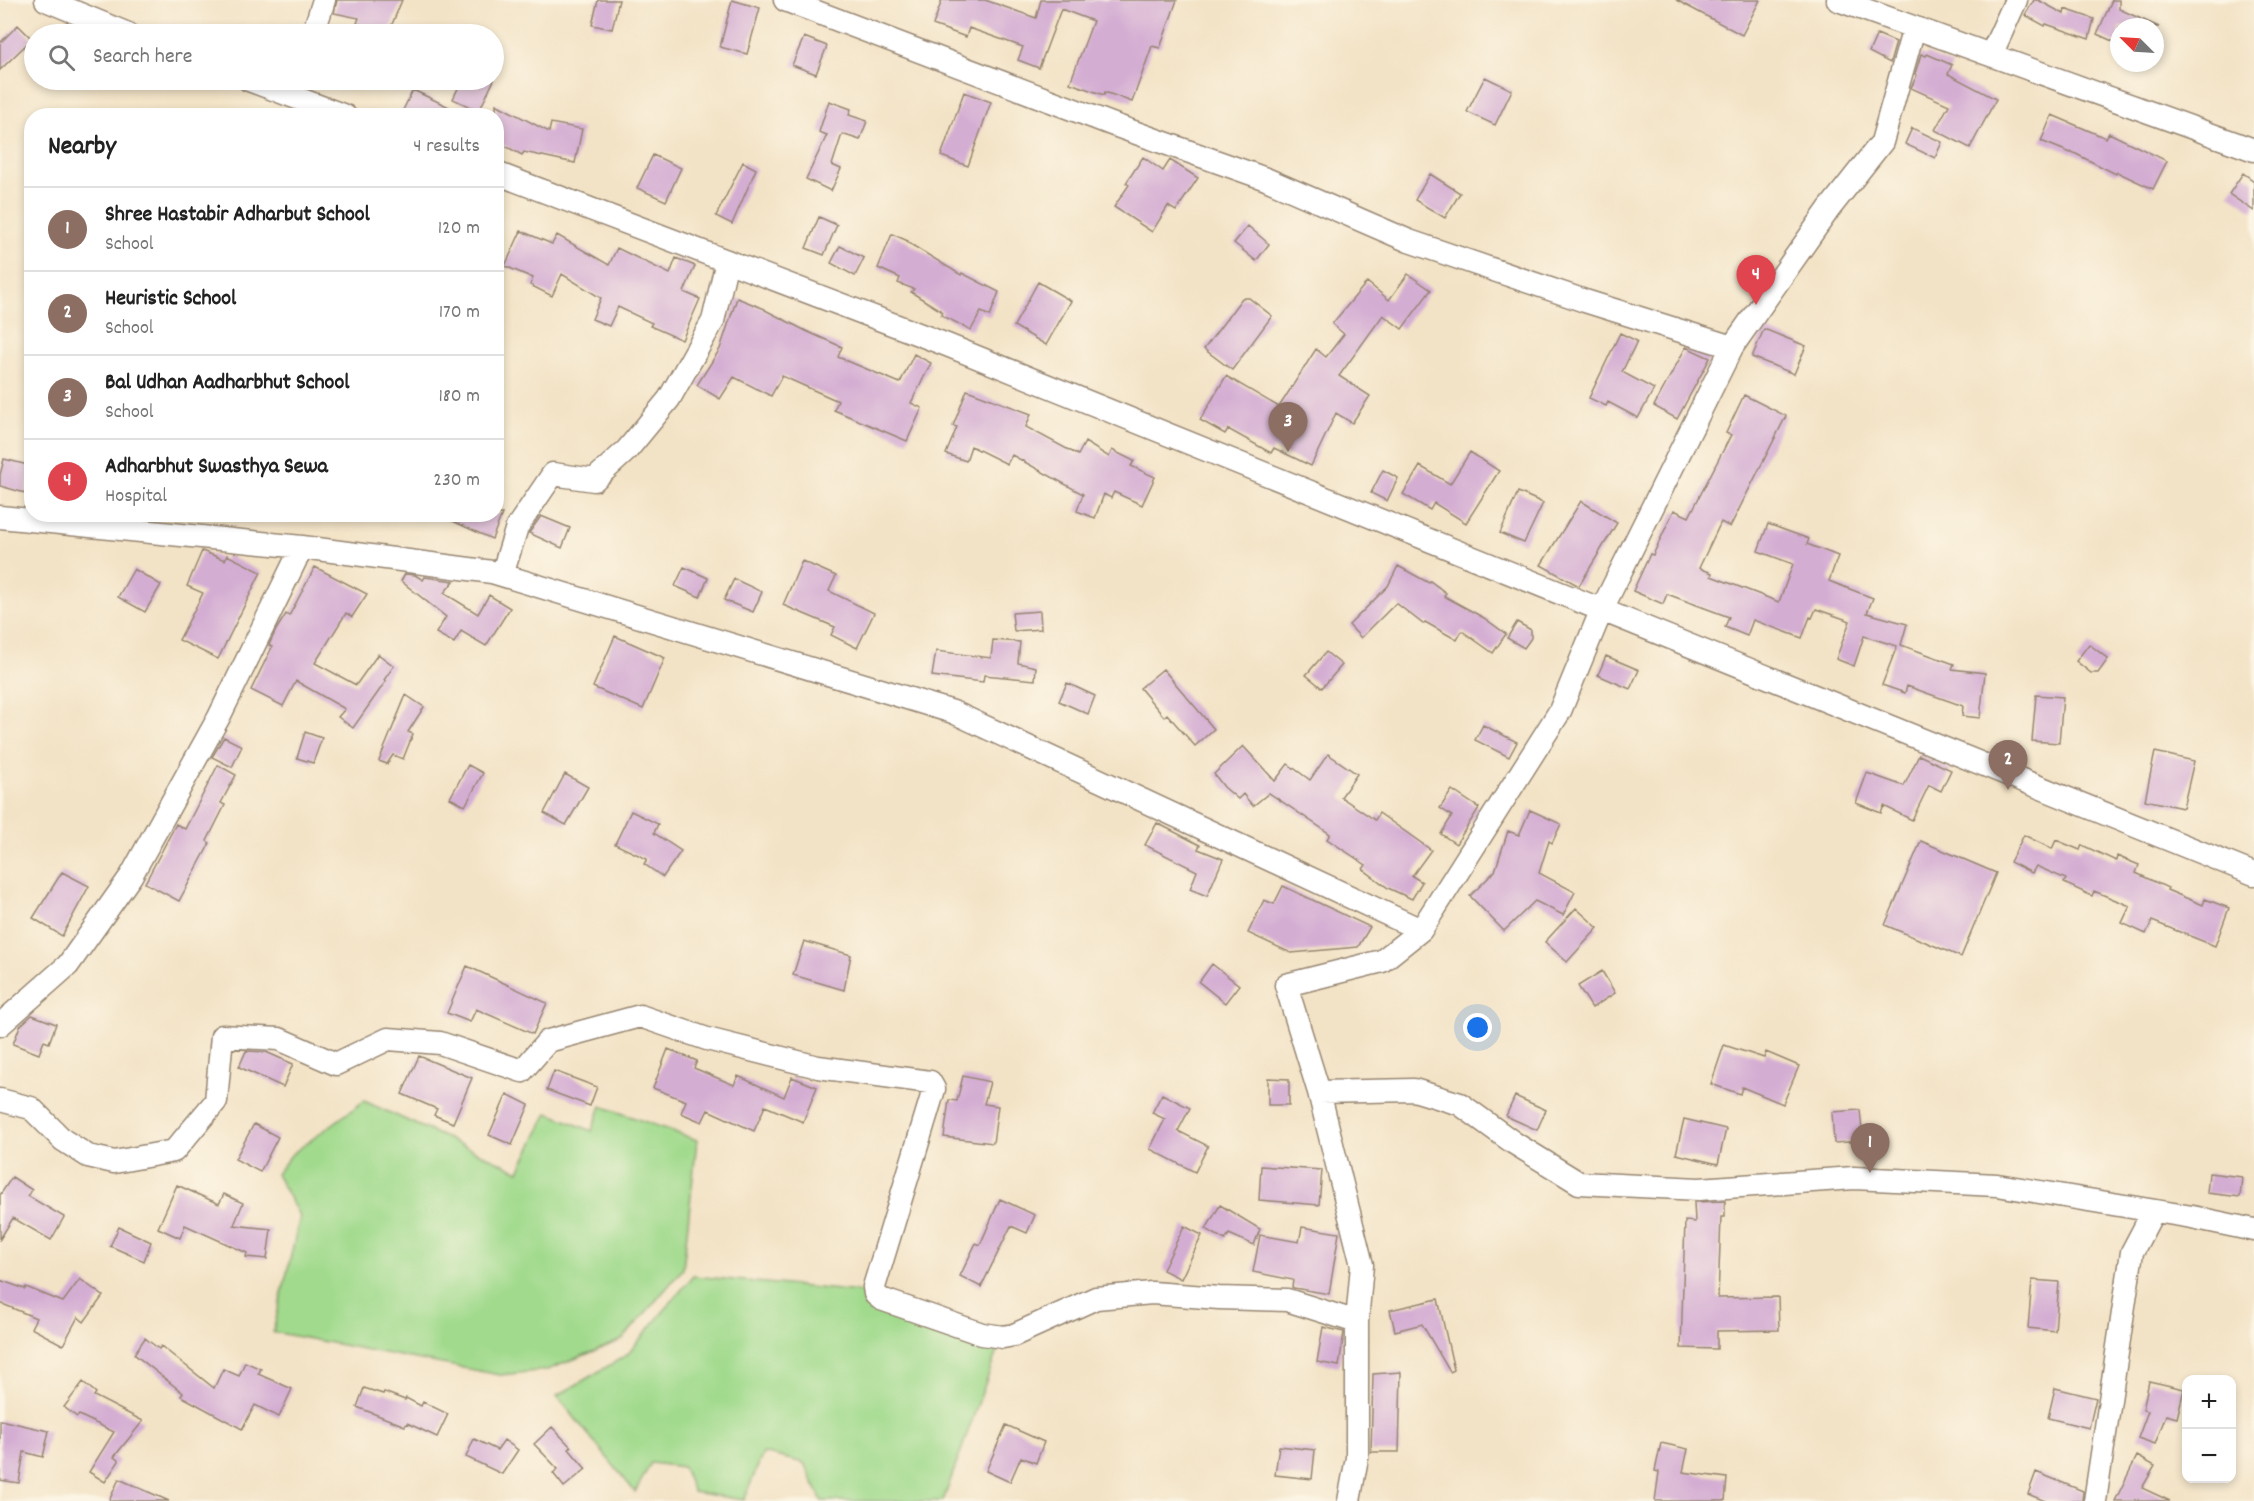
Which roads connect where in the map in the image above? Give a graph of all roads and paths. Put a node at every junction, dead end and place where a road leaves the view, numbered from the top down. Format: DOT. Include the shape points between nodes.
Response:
graph roads {
  1 [pos="46,0"];
  2 [pos="324,0"];
  3 [pos="785,0"];
  4 [pos="1838,0"];
  5 [pos="2016,0"];
  6 [pos="104,24"];
  7 [pos="316,24"];
  8 [pos="1914,28"];
  9 [pos="1991,55"];
  10 [pos="299,90"];
  11 [pos="331,108"];
  12 [pos="2254,150"];
  13 [pos="504,176"];
  14 [pos="728,261"];
  15 [pos="1732,347"];
  16 [pos="0,517"];
  17 [pos="24,519"];
  18 [pos="50,522"];
  19 [pos="302,547"];
  20 [pos="502,575"];
  21 [pos="1602,609"];
  22 [pos="2254,874"];
  23 [pos="1421,930"];
  24 [pos="0,1025"];
  25 [pos="1319,1092"];
  26 [pos="0,1100"];
  27 [pos="2153,1212"];
  28 [pos="2254,1230"];
  29 [pos="1357,1322"];
  30 [pos="1349,1501"];
  31 [pos="2095,1501"];
  1 -- 6 [label="street"];
  2 -- 7 [label="street"];
  3 -- 15 [label="street" via="1266,179 1409,241"];
  4 -- 8 [label="street"];
  5 -- 9 [label="street"];
  8 -- 9 [label="street"];
  8 -- 15 [label="street" via="1882,142"];
  9 -- 12 [label="street"];
  10 -- 11 [label="street"];
  13 -- 14 [label="street"];
  14 -- 20 [label="street" via="713,321 669,399 627,450 594,480 553,474 517,527"];
  14 -- 21 [label="street" via="958,349"];
  15 -- 21 [label="street"];
  16 -- 17 [label="street"];
  18 -- 19 [label="street"];
  19 -- 20 [label="street"];
  19 -- 24 [label="street" via="219,717 131,876 69,965"];
  20 -- 23 [label="street" via="953,712"];
  21 -- 22 [label="street"];
  21 -- 23 [label="street" via="1560,711"];
  23 -- 25 [label="street" via="1382,961 1286,985"];
  25 -- 27 [label="street" via="1414,1090 1460,1104 1579,1183 1699,1189 1854,1178 1997,1185"];
  25 -- 29 [label="street" via="1362,1265"];
  26 -- 29 [label="street" via="31,1108 63,1140 88,1156 114,1162 174,1151 216,1101 222,1036 279,1039 336,1064 388,1039 440,1043 522,1071 548,1041 640,1016 706,1039 818,1067 930,1082 934,1089 874,1287 881,1299 982,1334 1003,1337 1096,1298 1152,1293 1287,1300"];
  27 -- 28 [label="street"];
  27 -- 31 [label="street" via="2132,1252"];
  29 -- 30 [label="street" via="1358,1458"];
}
